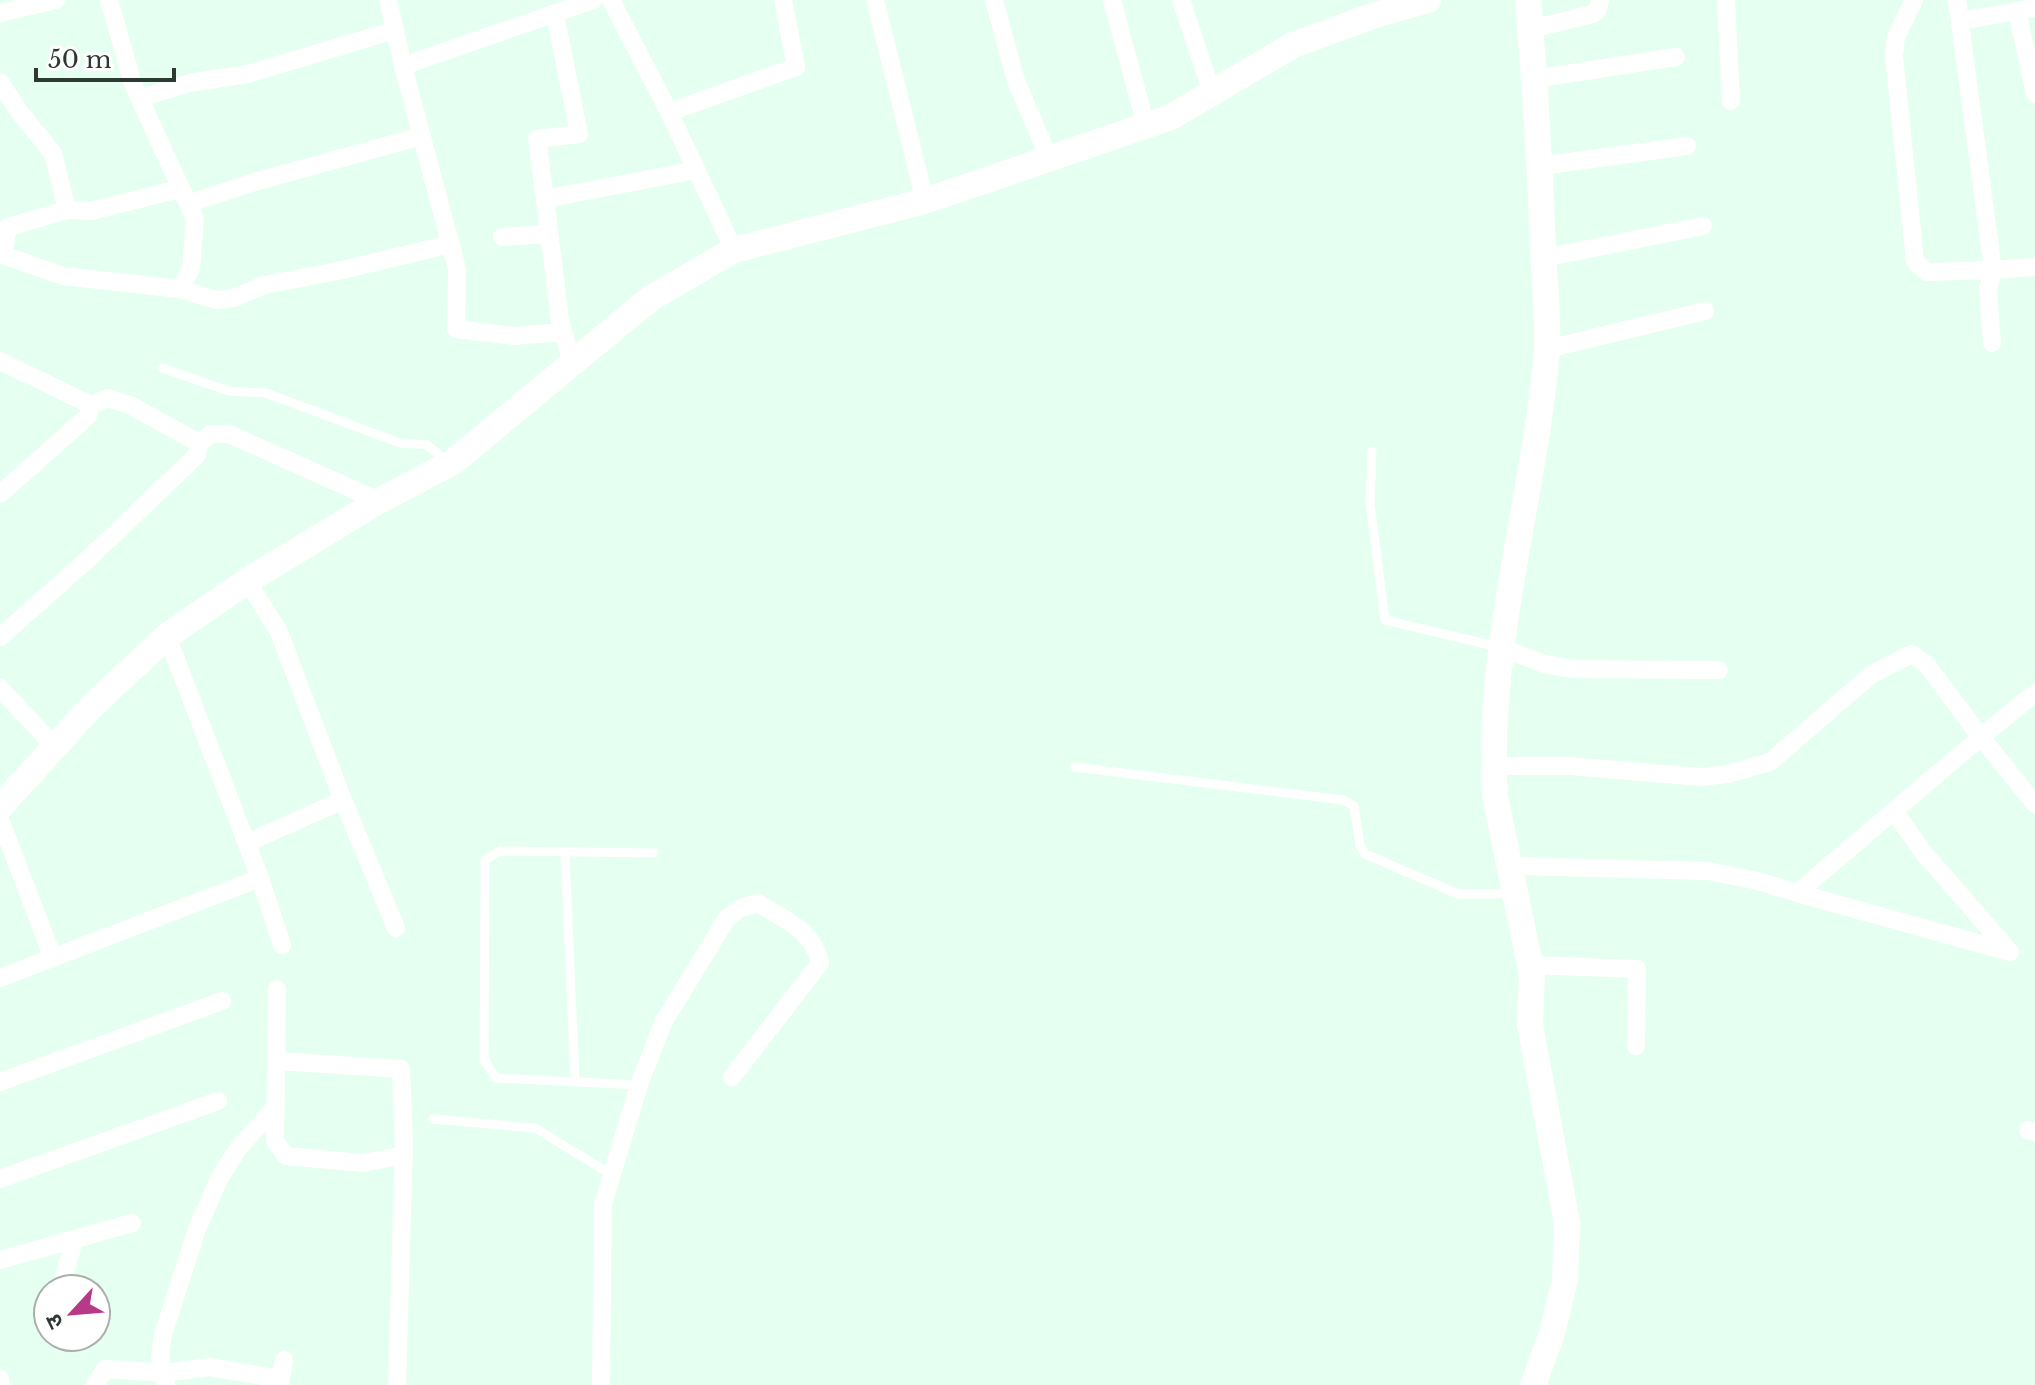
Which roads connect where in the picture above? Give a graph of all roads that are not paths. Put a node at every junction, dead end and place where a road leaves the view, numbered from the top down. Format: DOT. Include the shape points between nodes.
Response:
graph roads {
  1 [pos="56,0"];
  2 [pos="109,0"];
  3 [pos="388,0"];
  4 [pos="593,0"];
  5 [pos="611,0"];
  6 [pos="783,0"];
  7 [pos="875,0"];
  8 [pos="994,0"];
  9 [pos="1112,0"];
  10 [pos="1181,0"];
  11 [pos="1428,0"];
  12 [pos="1528,0"];
  13 [pos="1600,0"];
  14 [pos="1726,0"];
  15 [pos="1914,0"];
  16 [pos="1957,0"];
  17 [pos="1374,7"];
  18 [pos="2026,10"];
  19 [pos="0,13"];
  20 [pos="555,14"];
  21 [pos="1960,21"];
  22 [pos="1531,29"];
  23 [pos="395,30"];
  24 [pos="1676,57"];
  25 [pos="403,66"];
  26 [pos="1534,79"];
  27 [pos="0,82"];
  28 [pos="1212,93"];
  29 [pos="2035,94"];
  30 [pos="141,98"];
  31 [pos="1731,101"];
  32 [pos="669,112"];
  33 [pos="1146,126"];
  34 [pos="422,136"];
  35 [pos="1687,146"];
  36 [pos="1049,158"];
  37 [pos="1540,166"];
  38 [pos="696,170"];
  39 [pos="184,196"];
  40 [pos="545,199"];
  41 [pos="925,201"];
  42 [pos="67,210"];
  43 [pos="1703,226"];
  44 [pos="548,234"];
  45 [pos="502,237"];
  46 [pos="451,244"];
  47 [pos="734,250"];
  48 [pos="1,255"];
  49 [pos="1544,258"];
  50 [pos="2035,267"];
  51 [pos="1993,270"];
  52 [pos="180,289"];
  53 [pos="1705,311"];
  54 [pos="563,332"];
  55 [pos="1992,343"];
  56 [pos="1547,349"];
  57 [pos="0,361"];
  58 [pos="572,364"];
  59 [pos="162,368"];
  60 [pos="91,405"];
  61 [pos="199,443"];
  62 [pos="1372,451"];
  63 [pos="450,464"];
  64 [pos="0,494"];
  65 [pos="379,501"];
  66 [pos="247,581"];
  67 [pos="167,636"];
  68 [pos="0,637"];
  69 [pos="1502,648"];
  70 [pos="1719,670"];
  71 [pos="0,688"];
  72 [pos="2035,693"];
  73 [pos="1981,737"];
  74 [pos="55,747"];
  75 [pos="1493,766"];
  76 [pos="1074,767"];
  77 [pos="343,800"];
  78 [pos="2035,804"];
  79 [pos="0,807"];
  80 [pos="1894,811"];
  81 [pos="0,819"];
  82 [pos="247,843"];
  83 [pos="565,852"];
  84 [pos="654,853"];
  85 [pos="1510,866"];
  86 [pos="260,878"];
  87 [pos="1797,893"];
  88 [pos="1516,894"];
  89 [pos="396,928"];
  90 [pos="282,945"];
  91 [pos="53,958"];
  92 [pos="1530,965"];
  93 [pos="0,978"];
  94 [pos="277,989"];
  95 [pos="222,1001"];
  96 [pos="1636,1046"];
  97 [pos="278,1061"];
  98 [pos="732,1077"];
  99 [pos="575,1081"];
  100 [pos="0,1082"];
  101 [pos="639,1085"];
  102 [pos="218,1101"];
  103 [pos="276,1107"];
  104 [pos="433,1119"];
  105 [pos="404,1155"];
  106 [pos="612,1175"];
  107 [pos="0,1179"];
  108 [pos="132,1223"];
  109 [pos="74,1240"];
  110 [pos="0,1260"];
  111 [pos="65,1273"];
  112 [pos="282,1375"];
  113 [pos="166,1379"];
  114 [pos="95,1385"];
  115 [pos="397,1385"];
  116 [pos="601,1385"];
  117 [pos="1533,1385"];
  1 -- 19 [label="street"];
  2 -- 30 [label="street"];
  3 -- 23 [label="street"];
  4 -- 20 [label="street"];
  5 -- 32 [label="street"];
  6 -- 32 [label="street" via="796,67"];
  7 -- 41 [label="street"];
  8 -- 36 [label="street" via="1016,81"];
  9 -- 33 [label="street"];
  10 -- 28 [label="street"];
  11 -- 17 [label="street"];
  12 -- 22 [label="street"];
  13 -- 22 [label="street" via="1593,14"];
  14 -- 31 [label="street"];
  15 -- 51 [label="street" via="1896,37 1894,56 1915,261 1927,272"];
  16 -- 21 [label="street"];
  17 -- 28 [label="street" via="1293,45"];
  18 -- 21 [label="street"];
  18 -- 29 [label="street"];
  20 -- 25 [label="street"];
  20 -- 40 [label="street" via="579,134 537,139"];
  21 -- 51 [label="street"];
  22 -- 26 [label="street"];
  23 -- 25 [label="street"];
  23 -- 30 [label="street" via="248,74 189,83"];
  24 -- 26 [label="street"];
  25 -- 34 [label="street"];
  26 -- 37 [label="street"];
  27 -- 42 [label="street" via="53,153"];
  28 -- 33 [label="street"];
  30 -- 39 [label="street"];
  32 -- 38 [label="street"];
  33 -- 36 [label="street"];
  34 -- 39 [label="street"];
  34 -- 46 [label="street"];
  35 -- 37 [label="street"];
  36 -- 41 [label="street"];
  37 -- 49 [label="street"];
  38 -- 40 [label="street"];
  38 -- 47 [label="street"];
  39 -- 42 [label="street"];
  39 -- 52 [label="street" via="195,219 191,268"];
  40 -- 44 [label="street"];
  41 -- 47 [label="street"];
  42 -- 48 [label="street" via="8,227"];
  43 -- 49 [label="street"];
  44 -- 45 [label="street"];
  44 -- 54 [label="street"];
  46 -- 52 [label="street" via="264,285 234,298 216,300"];
  46 -- 54 [label="street" via="457,269 456,329 514,336"];
  47 -- 58 [label="street" via="651,298"];
  48 -- 52 [label="street" via="63,276"];
  49 -- 56 [label="street"];
  50 -- 51 [label="street"];
  51 -- 55 [label="street" via="1988,289"];
  53 -- 56 [label="street"];
  54 -- 58 [label="street"];
  56 -- 69 [label="street"];
  57 -- 60 [label="street"];
  58 -- 63 [label="street"];
  59 -- 63 [label="lane" via="229,391 266,393 400,443 427,445"];
  60 -- 61 [label="street" via="108,398 130,405"];
  60 -- 64 [label="street" via="88,416"];
  61 -- 65 [label="street" via="211,434 229,434"];
  61 -- 68 [label="street" via="197,455"];
  62 -- 69 [label="lane" via="1370,503 1385,620"];
  63 -- 65 [label="street"];
  65 -- 66 [label="street"];
  66 -- 67 [label="street"];
  66 -- 77 [label="street" via="279,632"];
  67 -- 74 [label="street"];
  67 -- 82 [label="street"];
  69 -- 70 [label="street" via="1574,669"];
  69 -- 75 [label="street"];
  71 -- 74 [label="street"];
  72 -- 73 [label="street"];
  73 -- 75 [label="street" via="1926,664 1912,654 1872,674 1770,762 1728,774"];
  73 -- 78 [label="street"];
  73 -- 80 [label="street"];
  74 -- 79 [label="street"];
  75 -- 85 [label="street"];
  76 -- 88 [label="lane" via="1343,800 1354,806 1365,854 1458,894"];
  77 -- 82 [label="street"];
  77 -- 89 [label="street"];
  80 -- 87 [label="street"];
  80 -- 87 [label="street" via="2010,952"];
  81 -- 91 [label="street"];
  82 -- 86 [label="street"];
  83 -- 84 [label="lane"];
  83 -- 99 [label="lane"];
  83 -- 99 [label="lane" via="500,851 485,860 484,1060 496,1078"];
  85 -- 87 [label="street" via="1708,871"];
  85 -- 88 [label="street"];
  86 -- 90 [label="street"];
  86 -- 91 [label="street"];
  88 -- 92 [label="street"];
  91 -- 93 [label="street"];
  92 -- 96 [label="street" via="1637,969"];
  92 -- 117 [label="street" via="1530,1025 1567,1223 1565,1280"];
  94 -- 97 [label="street"];
  95 -- 100 [label="street"];
  97 -- 103 [label="street"];
  97 -- 105 [label="street" via="401,1069"];
  98 -- 101 [label="street" via="820,963 809,935 758,903 727,918 663,1023"];
  99 -- 101 [label="lane"];
  101 -- 106 [label="street"];
  102 -- 107 [label="street"];
  103 -- 105 [label="street" via="275,1141 286,1156 363,1163"];
  103 -- 113 [label="street" via="240,1146 197,1229 163,1335 160,1358"];
  104 -- 106 [label="lane" via="535,1128"];
  105 -- 115 [label="street"];
  106 -- 116 [label="street" via="603,1204"];
  108 -- 109 [label="street"];
  109 -- 110 [label="street"];
  109 -- 111 [label="street"];
  112 -- 113 [label="street" via="209,1367"];
  113 -- 114 [label="street" via="105,1369"];
}
